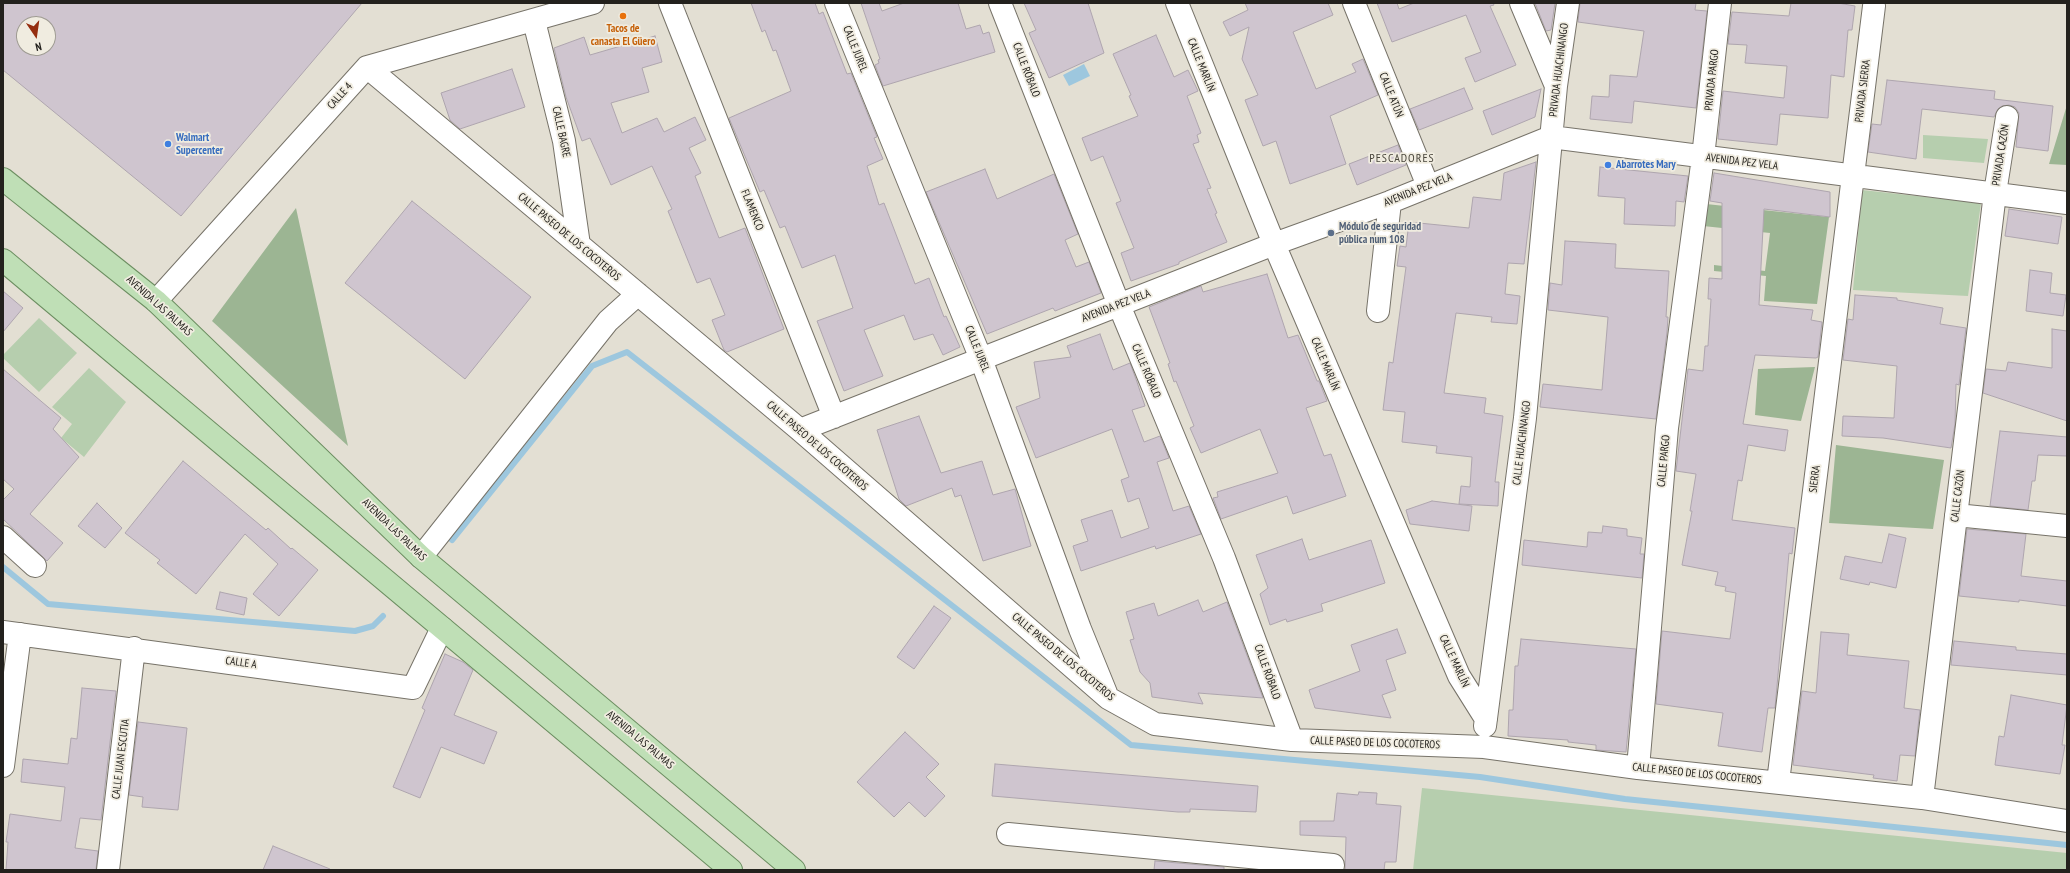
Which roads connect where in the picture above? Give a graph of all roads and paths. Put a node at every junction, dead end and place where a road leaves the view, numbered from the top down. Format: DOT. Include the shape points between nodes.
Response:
graph roads {
  1 [pos="593,3"];
  2 [pos="670,3"];
  3 [pos="836,3"];
  4 [pos="1000,3"];
  5 [pos="1177,3"];
  6 [pos="1354,3"];
  7 [pos="1521,3"];
  8 [pos="1568,3"];
  9 [pos="1720,3"];
  10 [pos="1874,6"];
  11 [pos="534,21"];
  12 [pos="367,67"];
  13 [pos="1556,86"];
  14 [pos="2007,117"];
  15 [pos="1551,137"];
  16 [pos="1703,157"];
  17 [pos="1852,175"];
  18 [pos="3,179"];
  19 [pos="1428,186"];
  20 [pos="1995,193"];
  21 [pos="1390,202"];
  22 [pos="2067,203"];
  23 [pos="1274,244"];
  24 [pos="580,245"];
  25 [pos="3,260"];
  26 [pos="638,294"];
  27 [pos="156,301"];
  28 [pos="1119,305"];
  29 [pos="1378,311"];
  30 [pos="981,359"];
  31 [pos="834,417"];
  32 [pos="800,430"];
  33 [pos="1956,515"];
  34 [pos="2067,526"];
  35 [pos="3,537"];
  36 [pos="421,557"];
  37 [pos="35,566"];
  38 [pos="442,628"];
  39 [pos="11,633"];
  40 [pos="134,648"];
  41 [pos="1108,698"];
  42 [pos="1486,719"];
  43 [pos="1292,740"];
  44 [pos="1484,747"];
  45 [pos="3,766"];
  46 [pos="1638,768"];
  47 [pos="1778,782"];
  48 [pos="1922,798"];
  49 [pos="2067,821"];
  50 [pos="1008,834"];
  51 [pos="722,867"];
  52 [pos="108,870"];
  53 [pos="794,870"];
  54 [pos="1332,870"];
  1 -- 11 [label="street"];
  2 -- 31 [label="street, FLAMENCO"];
  3 -- 30 [label="street, CALLE JUREL"];
  4 -- 28 [label="street, CALLE RÓBALO"];
  5 -- 23 [label="street, CALLE MARLÍN"];
  6 -- 19 [label="street, CALLE ATÚN"];
  7 -- 13 [label="street"];
  8 -- 13 [label="street, PRIVADA HUACHINANGO"];
  9 -- 16 [label="street, PRIVADA PARGO"];
  10 -- 17 [label="street, PRIVADA SIERRA"];
  11 -- 12 [label="street"];
  11 -- 24 [label="street, CALLE BAGRE" via="564,141"];
  12 -- 24 [label="street, CALLE PASEO DE LOS COCOTEROS"];
  12 -- 27 [label="street, CALLE 4"];
  13 -- 15 [label="street, PRIVADA HUACHINANGO"];
  14 -- 20 [label="street, PRIVADA CAZÓN"];
  15 -- 16 [label="street, AVENIDA PEZ VELA"];
  15 -- 19 [label="street, AVENIDA PEZ VELA"];
  15 -- 42 [label="street, CALLE HUACHINANGO" via="1525,418"];
  16 -- 17 [label="street, AVENIDA PEZ VELA"];
  16 -- 46 [label="street, CALLE PARGO" via="1667,428"];
  17 -- 20 [label="street, AVENIDA PEZ VELA"];
  17 -- 47 [label="street, SIERRA"];
  18 -- 27 [label="main road, AVENIDA LAS PALMAS"];
  19 -- 21 [label="street, AVENIDA PEZ VELA"];
  20 -- 22 [label="street, AVENIDA PEZ VELA"];
  20 -- 33 [label="street, CALLE CAZÓN"];
  21 -- 23 [label="street, AVENIDA PEZ VELA"];
  21 -- 29 [label="street"];
  23 -- 28 [label="street, AVENIDA PEZ VELA"];
  23 -- 42 [label="street, CALLE MARLÍN" via="1459,676"];
  24 -- 26 [label="street, CALLE PASEO DE LOS COCOTEROS"];
  25 -- 38 [label="main road"];
  26 -- 32 [label="street, CALLE PASEO DE LOS COCOTEROS"];
  26 -- 36 [label="street" via="608,321"];
  27 -- 36 [label="main road, AVENIDA LAS PALMAS"];
  28 -- 30 [label="street, AVENIDA PEZ VELA"];
  28 -- 43 [label="street, CALLE RÓBALO" via="1224,558"];
  30 -- 31 [label="street, AVENIDA PEZ VELA"];
  30 -- 41 [label="street, CALLE JUREL" via="1080,630"];
  31 -- 32 [label="street, AVENIDA PEZ VELA"];
  32 -- 41 [label="street, CALLE PASEO DE LOS COCOTEROS"];
  33 -- 34 [label="street"];
  33 -- 48 [label="street, CALLE CAZÓN"];
  35 -- 37 [label="street"];
  36 -- 53 [label="main road, AVENIDA LAS PALMAS"];
  38 -- 40 [label="street, CALLE A" via="413,688"];
  38 -- 51 [label="main road"];
  39 -- 40 [label="street, CALLE A"];
  39 -- 45 [label="street"];
  40 -- 52 [label="street, CALLE JUAN ESCUTIA"];
  41 -- 43 [label="street, CALLE PASEO DE LOS COCOTEROS" via="1155,724"];
  42 -- 44 [label="street, CALLE HUACHINANGO"];
  43 -- 44 [label="street, CALLE PASEO DE LOS COCOTEROS"];
  44 -- 46 [label="street, CALLE PASEO DE LOS COCOTEROS"];
  46 -- 47 [label="street, CALLE PASEO DE LOS COCOTEROS"];
  47 -- 48 [label="street, CALLE PASEO DE LOS COCOTEROS"];
  48 -- 49 [label="street, CALLE PASEO DE LOS COCOTEROS"];
  50 -- 54 [label="street" via="1333,864"];
}
